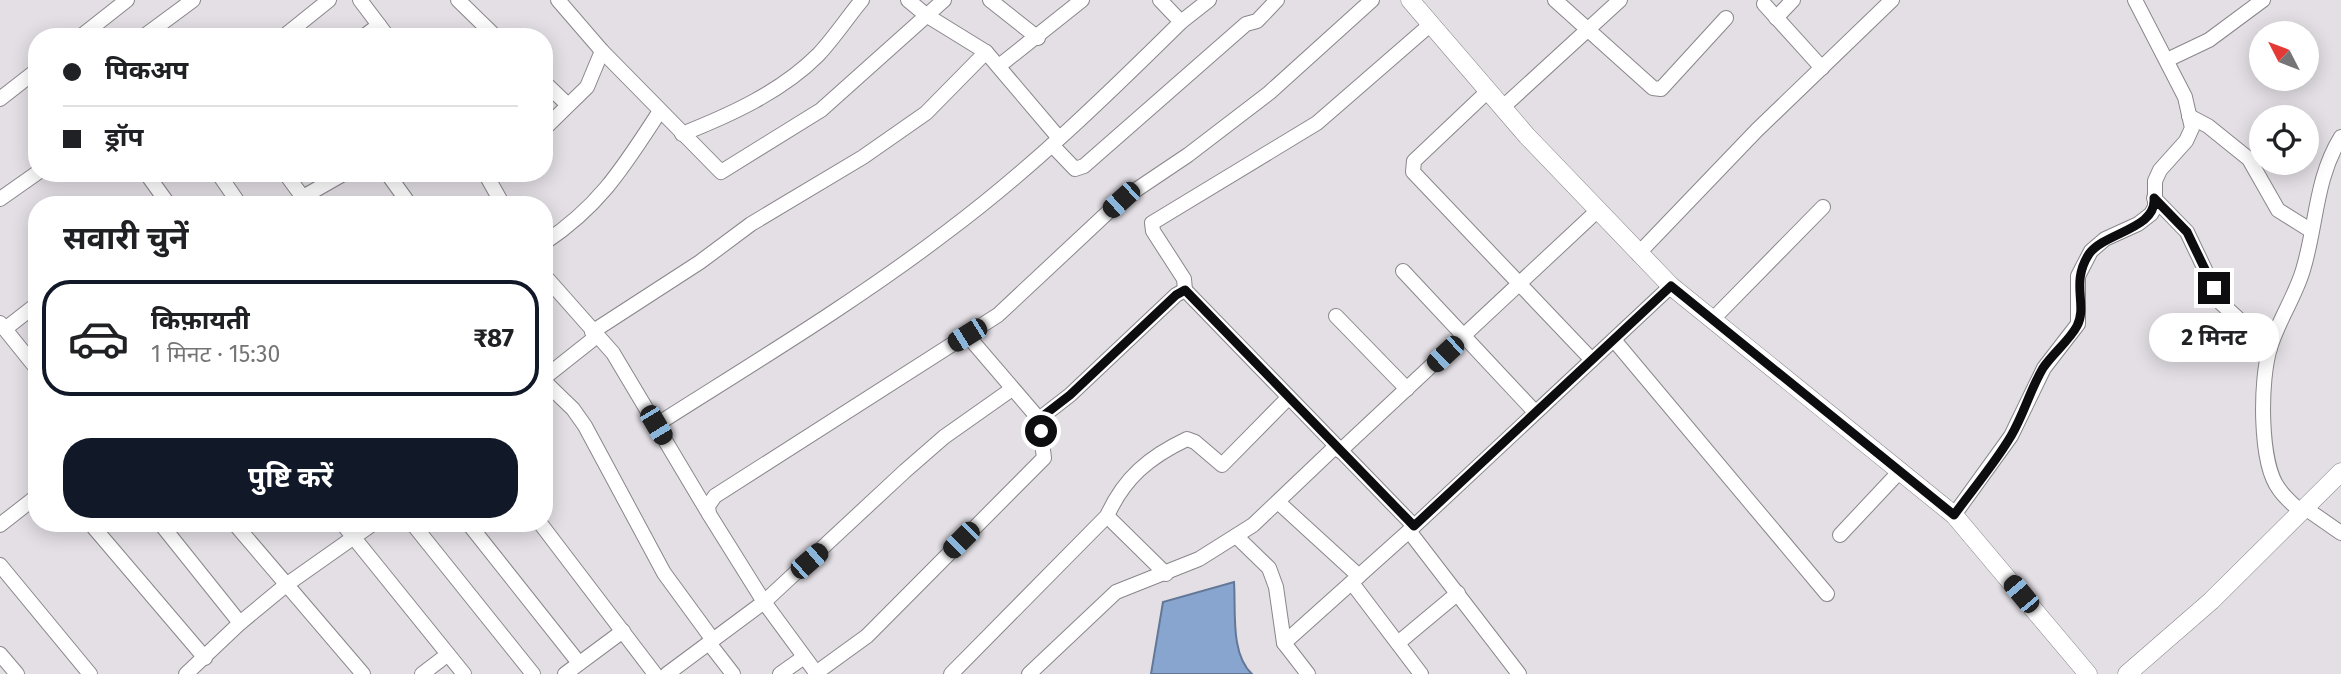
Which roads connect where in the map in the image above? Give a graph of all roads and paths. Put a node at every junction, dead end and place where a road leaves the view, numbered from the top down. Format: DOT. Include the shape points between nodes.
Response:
graph roads {
  1 [pos="127,0"];
  2 [pos="193,0"];
  3 [pos="329,0"];
  4 [pos="360,0"];
  5 [pos="458,0"];
  6 [pos="558,0"];
  7 [pos="862,0"];
  8 [pos="908,0"];
  9 [pos="944,0"];
  10 [pos="990,0"];
  11 [pos="1082,0"];
  12 [pos="1160,0"];
  13 [pos="1209,0"];
  14 [pos="1277,0"];
  15 [pos="1372,0"];
  16 [pos="1410,0"];
  17 [pos="1555,0"];
  18 [pos="1620,0"];
  19 [pos="1793,0"];
  20 [pos="1892,0"];
  21 [pos="2135,0"];
  22 [pos="2263,0"];
  23 [pos="1763,4"];
  24 [pos="926,15"];
  25 [pos="1726,18"];
  26 [pos="1776,18"];
  27 [pos="1181,22"];
  28 [pos="1431,24"];
  29 [pos="91,28"];
  30 [pos="155,28"];
  31 [pos="294,28"];
  32 [pos="382,28"];
  33 [pos="487,28"];
  34 [pos="1587,31"];
  35 [pos="1038,38"];
  36 [pos="602,51"];
  37 [pos="986,52"];
  38 [pos="2167,60"];
  39 [pos="999,66"];
  40 [pos="1822,68"];
  41 [pos="28,77"];
  42 [pos="553,91"];
  43 [pos="1488,91"];
  44 [pos="0,99"];
  45 [pos="568,105"];
  46 [pos="1502,108"];
  47 [pos="660,111"];
  48 [pos="2189,116"];
  49 [pos="553,120"];
  50 [pos="682,134"];
  51 [pos="2341,137"];
  52 [pos="1056,141"];
  53 [pos="28,179"];
  54 [pos="332,182"];
  55 [pos="312,196"];
  56 [pos="2154,198"];
  57 [pos="0,199"];
  58 [pos="1823,207"];
  59 [pos="1597,211"];
  60 [pos="2310,230"];
  61 [pos="553,237"];
  62 [pos="1638,254"];
  63 [pos="1403,271"];
  64 [pos="1520,283"];
  65 [pos="553,285"];
  66 [pos="1671,286"];
  67 [pos="1185,290"];
  68 [pos="28,310"];
  69 [pos="1336,316"];
  70 [pos="1713,319"];
  71 [pos="2,326"];
  72 [pos="595,334"];
  73 [pos="967,335"];
  74 [pos="1463,336"];
  75 [pos="1614,340"];
  76 [pos="2270,348"];
  77 [pos="28,358"];
  78 [pos="1592,360"];
  79 [pos="553,372"];
  80 [pos="1013,388"];
  81 [pos="553,389"];
  82 [pos="1407,389"];
  83 [pos="1288,398"];
  84 [pos="1535,412"];
  85 [pos="1039,419"];
  86 [pos="656,425"];
  87 [pos="1338,449"];
  88 [pos="1901,470"];
  89 [pos="2341,472"];
  90 [pos="1278,502"];
  91 [pos="28,503"];
  92 [pos="2303,510"];
  93 [pos="709,514"];
  94 [pos="1954,515"];
  95 [pos="1107,516"];
  96 [pos="0,526"];
  97 [pos="1412,529"];
  98 [pos="98,532"];
  99 [pos="167,532"];
  100 [pos="242,532"];
  101 [pos="350,532"];
  102 [pos="361,532"];
  103 [pos="419,532"];
  104 [pos="475,532"];
  105 [pos="547,532"];
  106 [pos="2341,533"];
  107 [pos="1840,535"];
  108 [pos="1236,536"];
  109 [pos="354,537"];
  110 [pos="0,565"];
  111 [pos="1166,573"];
  112 [pos="1355,579"];
  113 [pos="286,585"];
  114 [pos="1458,593"];
  115 [pos="1827,594"];
  116 [pos="764,602"];
  117 [pos="240,623"];
  118 [pos="623,631"];
  119 [pos="711,641"];
  120 [pos="1284,643"];
  121 [pos="1398,643"];
  122 [pos="0,654"];
  123 [pos="447,655"];
  124 [pos="804,657"];
  125 [pos="205,658"];
  126 [pos="579,663"];
  127 [pos="17,674"];
  128 [pos="90,674"];
  129 [pos="187,674"];
  130 [pos="363,674"];
  131 [pos="422,674"];
  132 [pos="464,674"];
  133 [pos="533,674"];
  134 [pos="566,674"];
  135 [pos="655,674"];
  136 [pos="667,674"];
  137 [pos="733,674"];
  138 [pos="780,674"];
  139 [pos="817,674"];
  140 [pos="951,674"];
  141 [pos="1029,674"];
  142 [pos="1308,674"];
  143 [pos="1421,674"];
  144 [pos="1519,674"];
  145 [pos="2088,674"];
  146 [pos="2127,674"];
  1 -- 29 [label="street"];
  2 -- 30 [label="street"];
  3 -- 31 [label="street"];
  4 -- 32 [label="street"];
  5 -- 33 [label="street"];
  6 -- 36 [label="street"];
  7 -- 50 [label="street" via="817,56 793,76 726,116"];
  8 -- 24 [label="street"];
  9 -- 24 [label="street"];
  10 -- 35 [label="street"];
  11 -- 35 [label="street"];
  12 -- 27 [label="street"];
  13 -- 27 [label="street"];
  14 -- 52 [label="street" via="1084,166 1075,169"];
  15 -- 73 [label="street" via="1269,93 1121,200 998,315"];
  16 -- 28 [label="street"];
  17 -- 34 [label="street"];
  18 -- 34 [label="street"];
  19 -- 26 [label="street"];
  20 -- 40 [label="street"];
  21 -- 38 [label="street"];
  22 -- 38 [label="street" via="2209,40"];
  23 -- 26 [label="street"];
  24 -- 37 [label="street"];
  24 -- 50 [label="street" via="821,110 723,172"];
  25 -- 34 [label="street" via="1661,89 1653,88"];
  26 -- 40 [label="street"];
  27 -- 52 [label="street"];
  28 -- 43 [label="street"];
  28 -- 67 [label="street" via="1317,123 1152,223 1184,279"];
  34 -- 46 [label="street"];
  35 -- 39 [label="street"];
  36 -- 45 [label="street" via="587,87"];
  36 -- 47 [label="street"];
  37 -- 39 [label="street"];
  37 -- 72 [label="street" via="926,113 751,224"];
  38 -- 48 [label="street"];
  39 -- 52 [label="street"];
  40 -- 62 [label="street"];
  41 -- 44 [label="street"];
  42 -- 45 [label="street"];
  43 -- 46 [label="street"];
  43 -- 64 [label="street" via="1413,161 1413,172"];
  45 -- 49 [label="street"];
  46 -- 59 [label="street"];
  47 -- 50 [label="street"];
  47 -- 61 [label="street" via="611,187"];
  48 -- 56 [label="street" via="2192,128 2160,170"];
  48 -- 60 [label="street" via="2249,159 2278,211"];
  51 -- 60 [label="street" via="2325,168"];
  52 -- 86 [label="street" via="950,230 862,294"];
  53 -- 57 [label="street"];
  54 -- 55 [label="street"];
  56 -- 76 [label="street" via="2187,232 2221,303"];
  56 -- 94 [label="street" via="2151,214 2091,251 2078,276 2078,324 2044,368 2011,436"];
  58 -- 70 [label="street"];
  59 -- 62 [label="street"];
  59 -- 64 [label="street"];
  60 -- 76 [label="street" via="2304,268"];
  62 -- 66 [label="street"];
  63 -- 74 [label="street"];
  64 -- 74 [label="street"];
  64 -- 78 [label="street"];
  65 -- 72 [label="street"];
  66 -- 70 [label="street"];
  66 -- 75 [label="street"];
  67 -- 83 [label="street"];
  67 -- 85 [label="street"];
  68 -- 71 [label="street"];
  69 -- 82 [label="street"];
  70 -- 88 [label="street"];
  71 -- 77 [label="street"];
  72 -- 79 [label="street"];
  72 -- 86 [label="street" via="612,353"];
  73 -- 80 [label="street"];
  73 -- 93 [label="street" via="715,496"];
  74 -- 82 [label="street"];
  74 -- 84 [label="street"];
  75 -- 78 [label="street"];
  75 -- 115 [label="street"];
  76 -- 92 [label="street" via="2262,393 2268,455 2277,488"];
  78 -- 84 [label="street"];
  80 -- 85 [label="street"];
  80 -- 116 [label="street" via="944,437"];
  81 -- 119 [label="street" via="585,426 664,573"];
  82 -- 87 [label="street"];
  83 -- 87 [label="street"];
  83 -- 95 [label="street" via="1222,465 1187,439 1148,461 1118,493"];
  84 -- 97 [label="street"];
  85 -- 139 [label="street" via="1044,458 867,636"];
  86 -- 93 [label="street"];
  87 -- 90 [label="street"];
  87 -- 97 [label="street"];
  88 -- 94 [label="street"];
  88 -- 107 [label="street"];
  89 -- 92 [label="street"];
  90 -- 108 [label="street"];
  90 -- 112 [label="street"];
  91 -- 96 [label="street"];
  92 -- 106 [label="street"];
  92 -- 146 [label="street" via="2211,601"];
  93 -- 116 [label="street"];
  94 -- 145 [label="street"];
  95 -- 111 [label="street"];
  95 -- 140 [label="street"];
  97 -- 112 [label="street"];
  97 -- 114 [label="street"];
  98 -- 125 [label="street"];
  99 -- 117 [label="street"];
  100 -- 113 [label="street"];
  101 -- 109 [label="street"];
  102 -- 109 [label="street"];
  103 -- 133 [label="street"];
  104 -- 126 [label="street"];
  105 -- 118 [label="street"];
  108 -- 111 [label="street"];
  108 -- 120 [label="street" via="1269,568"];
  109 -- 113 [label="street"];
  109 -- 123 [label="street"];
  110 -- 128 [label="street"];
  111 -- 141 [label="street" via="1111,596"];
  112 -- 120 [label="street"];
  112 -- 121 [label="street"];
  113 -- 117 [label="street"];
  113 -- 130 [label="street"];
  114 -- 121 [label="street"];
  114 -- 144 [label="street"];
  116 -- 119 [label="street"];
  116 -- 124 [label="street"];
  117 -- 125 [label="street"];
  118 -- 126 [label="street"];
  118 -- 135 [label="street"];
  119 -- 136 [label="street"];
  119 -- 137 [label="street"];
  120 -- 142 [label="street"];
  121 -- 143 [label="street"];
  122 -- 127 [label="street"];
  123 -- 131 [label="street"];
  123 -- 132 [label="street"];
  124 -- 138 [label="street"];
  124 -- 139 [label="street"];
  125 -- 129 [label="street"];
  126 -- 134 [label="street"];
}
